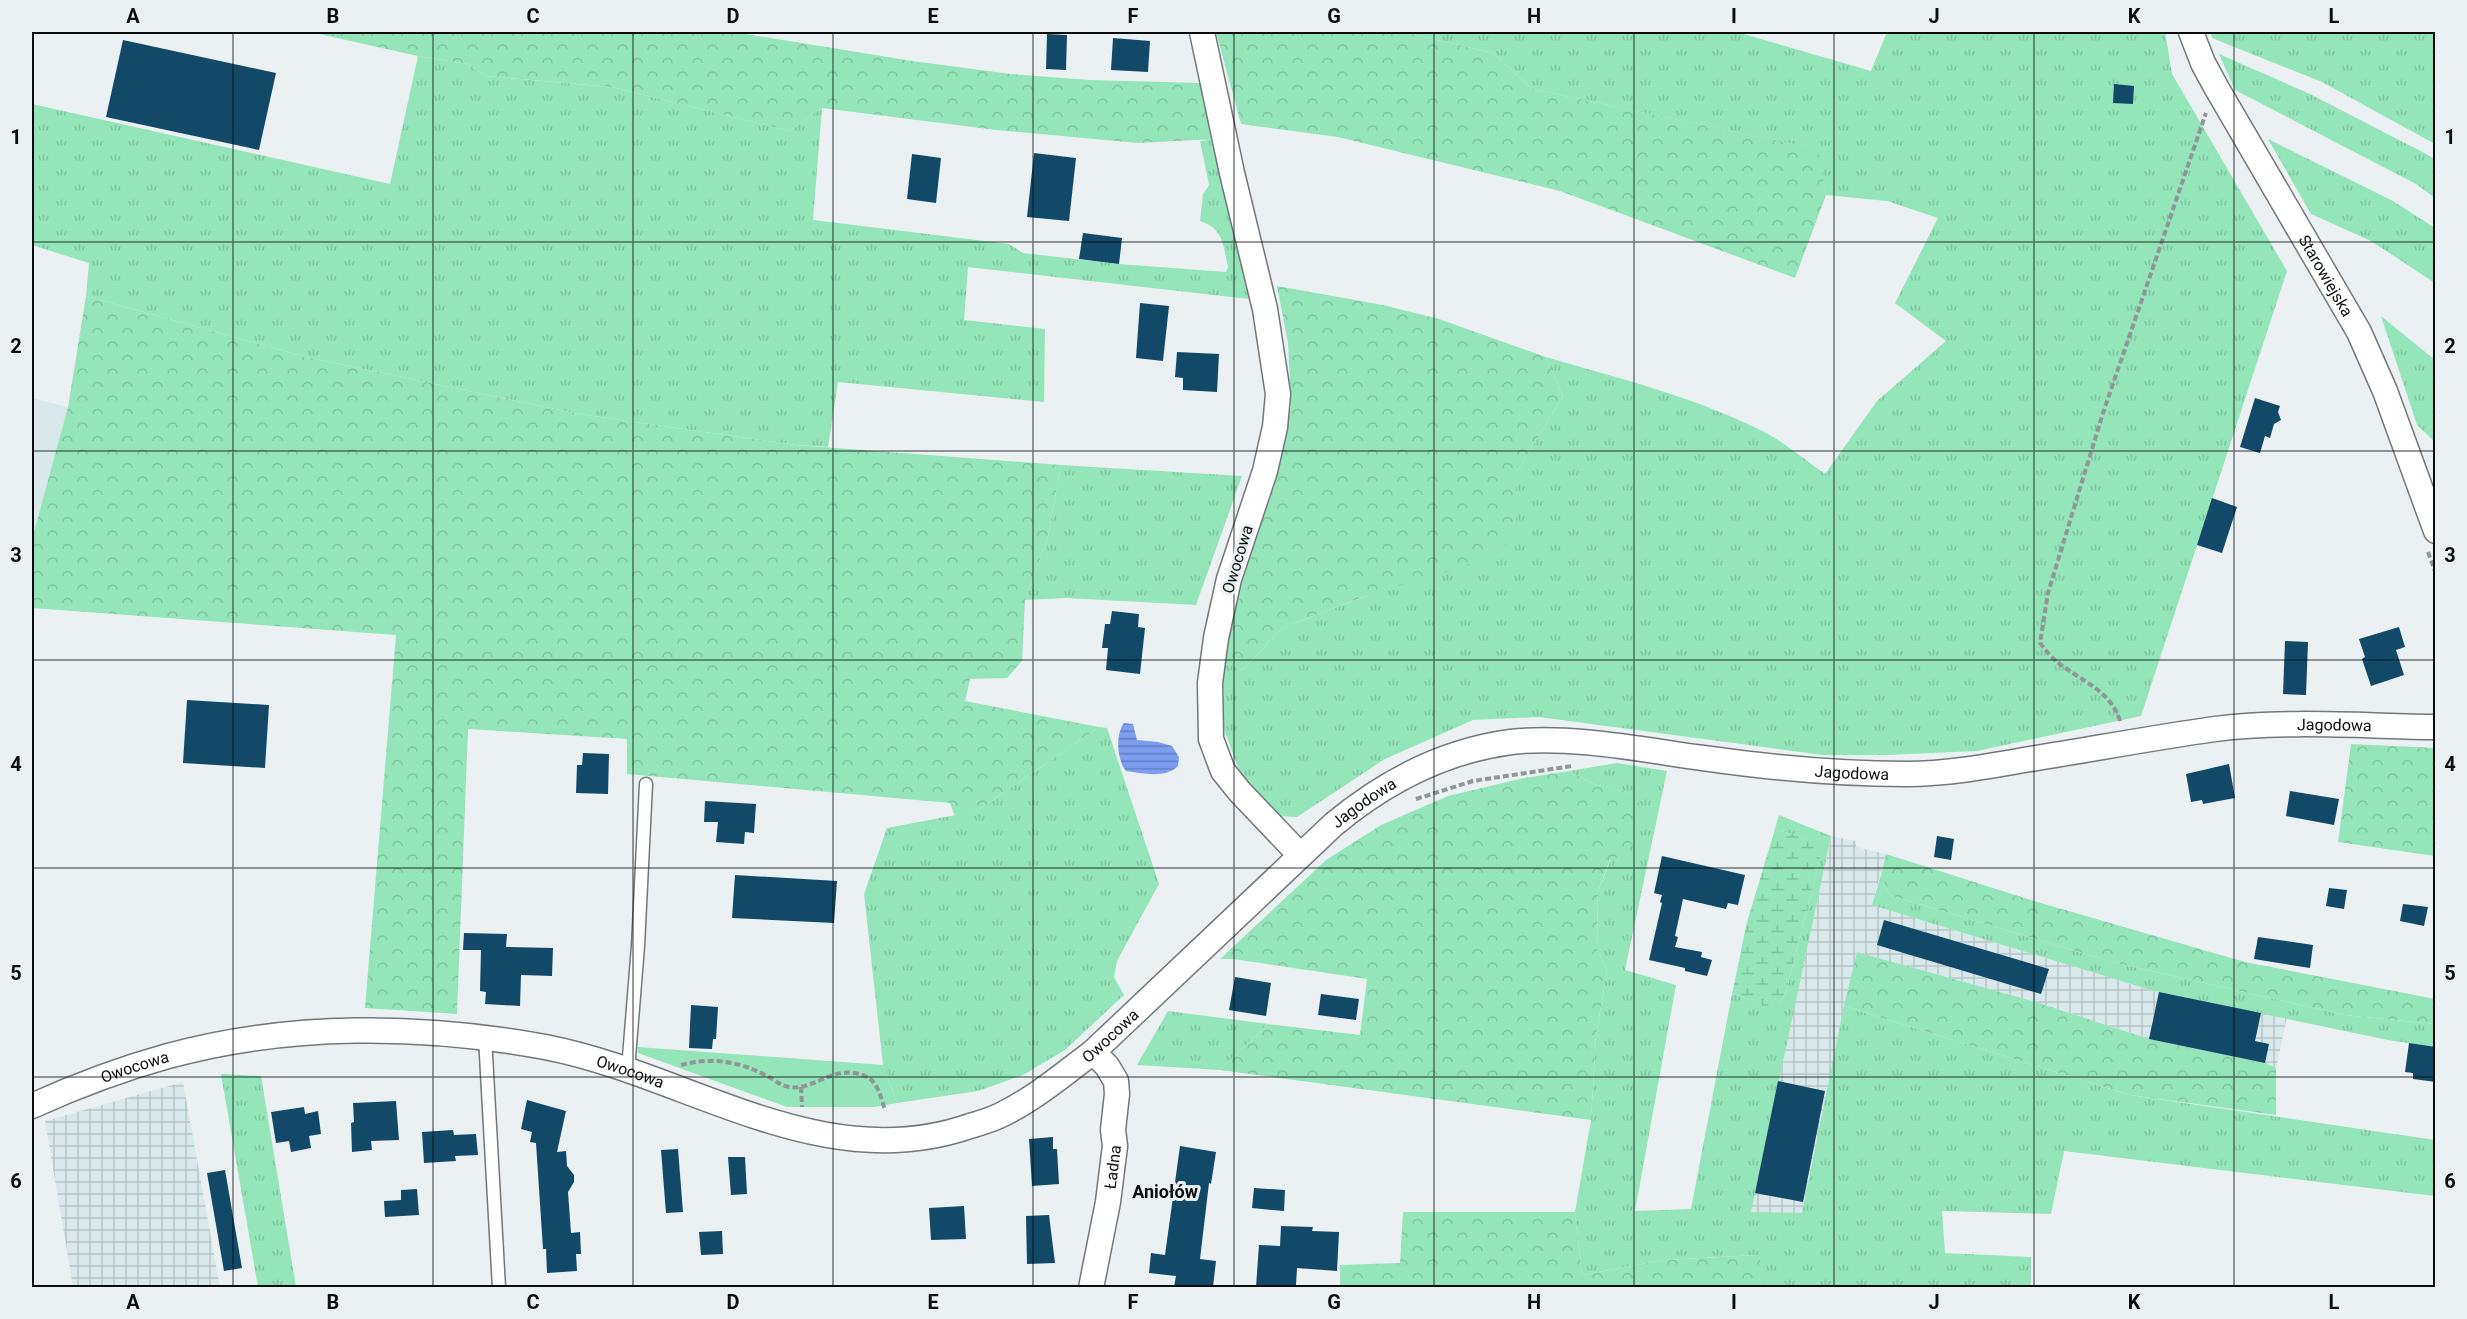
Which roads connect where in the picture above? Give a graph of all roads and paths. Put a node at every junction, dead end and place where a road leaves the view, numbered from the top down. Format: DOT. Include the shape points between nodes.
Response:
graph roads {
  1 [pos="1202,32"];
  2 [pos="2191,32"];
  3 [pos="2216,87"];
  4 [pos="2436,531"];
  5 [pos="2436,727"];
  6 [pos="2126,743"];
  7 [pos="1583,764"];
  8 [pos="646,784"];
  9 [pos="1406,804"];
  10 [pos="1300,855"];
  11 [pos="485,1037"];
  12 [pos="1093,1052"];
  13 [pos="676,1067"];
  14 [pos="628,1070"];
  15 [pos="801,1087"];
  16 [pos="802,1100"];
  17 [pos="32,1106"];
  18 [pos="885,1110"];
  19 [pos="499,1287"];
  20 [pos="1091,1287"];
  1 -- 10 [label="street, Owocowa" via="1264,309 1278,394 1265,471 1229,579 1216,638 1210,683 1211,739 1223,771"];
  2 -- 3 [label="street, Starowiejska"];
  3 -- 4 [label="street, Starowiejska" via="2359,332"];
  3 -- 6 [label="path" via="2103,413 2048,592 2040,643 2055,660 2093,684 2116,708"];
  5 -- 6 [label="street, Jagodowa" via="2283,725 2217,729"];
  6 -- 10 [label="street, Jagodowa" via="1961,771 1910,774 1816,772 1560,741 1514,742 1475,748 1410,772 1363,800"];
  7 -- 9 [label="path" via="1473,781"];
  8 -- 14 [label="lane"];
  10 -- 12 [label="street, Owocowa"];
  11 -- 14 [label="street, Owocowa" via="547,1047"];
  11 -- 17 [label="street, Owocowa" via="379,1030 228,1042 112,1073"];
  11 -- 19 [label="lane"];
  12 -- 14 [label="street, Owocowa" via="1001,1115 950,1133 892,1142 829,1137 793,1128"];
  12 -- 20 [label="street, Ładna" via="1116,1081 1117,1094 1108,1203"];
  13 -- 15 [label="path" via="718,1059 764,1074 788,1087"];
  15 -- 16 [label="path"];
  15 -- 18 [label="path" via="841,1073 861,1074 874,1082"];
}
